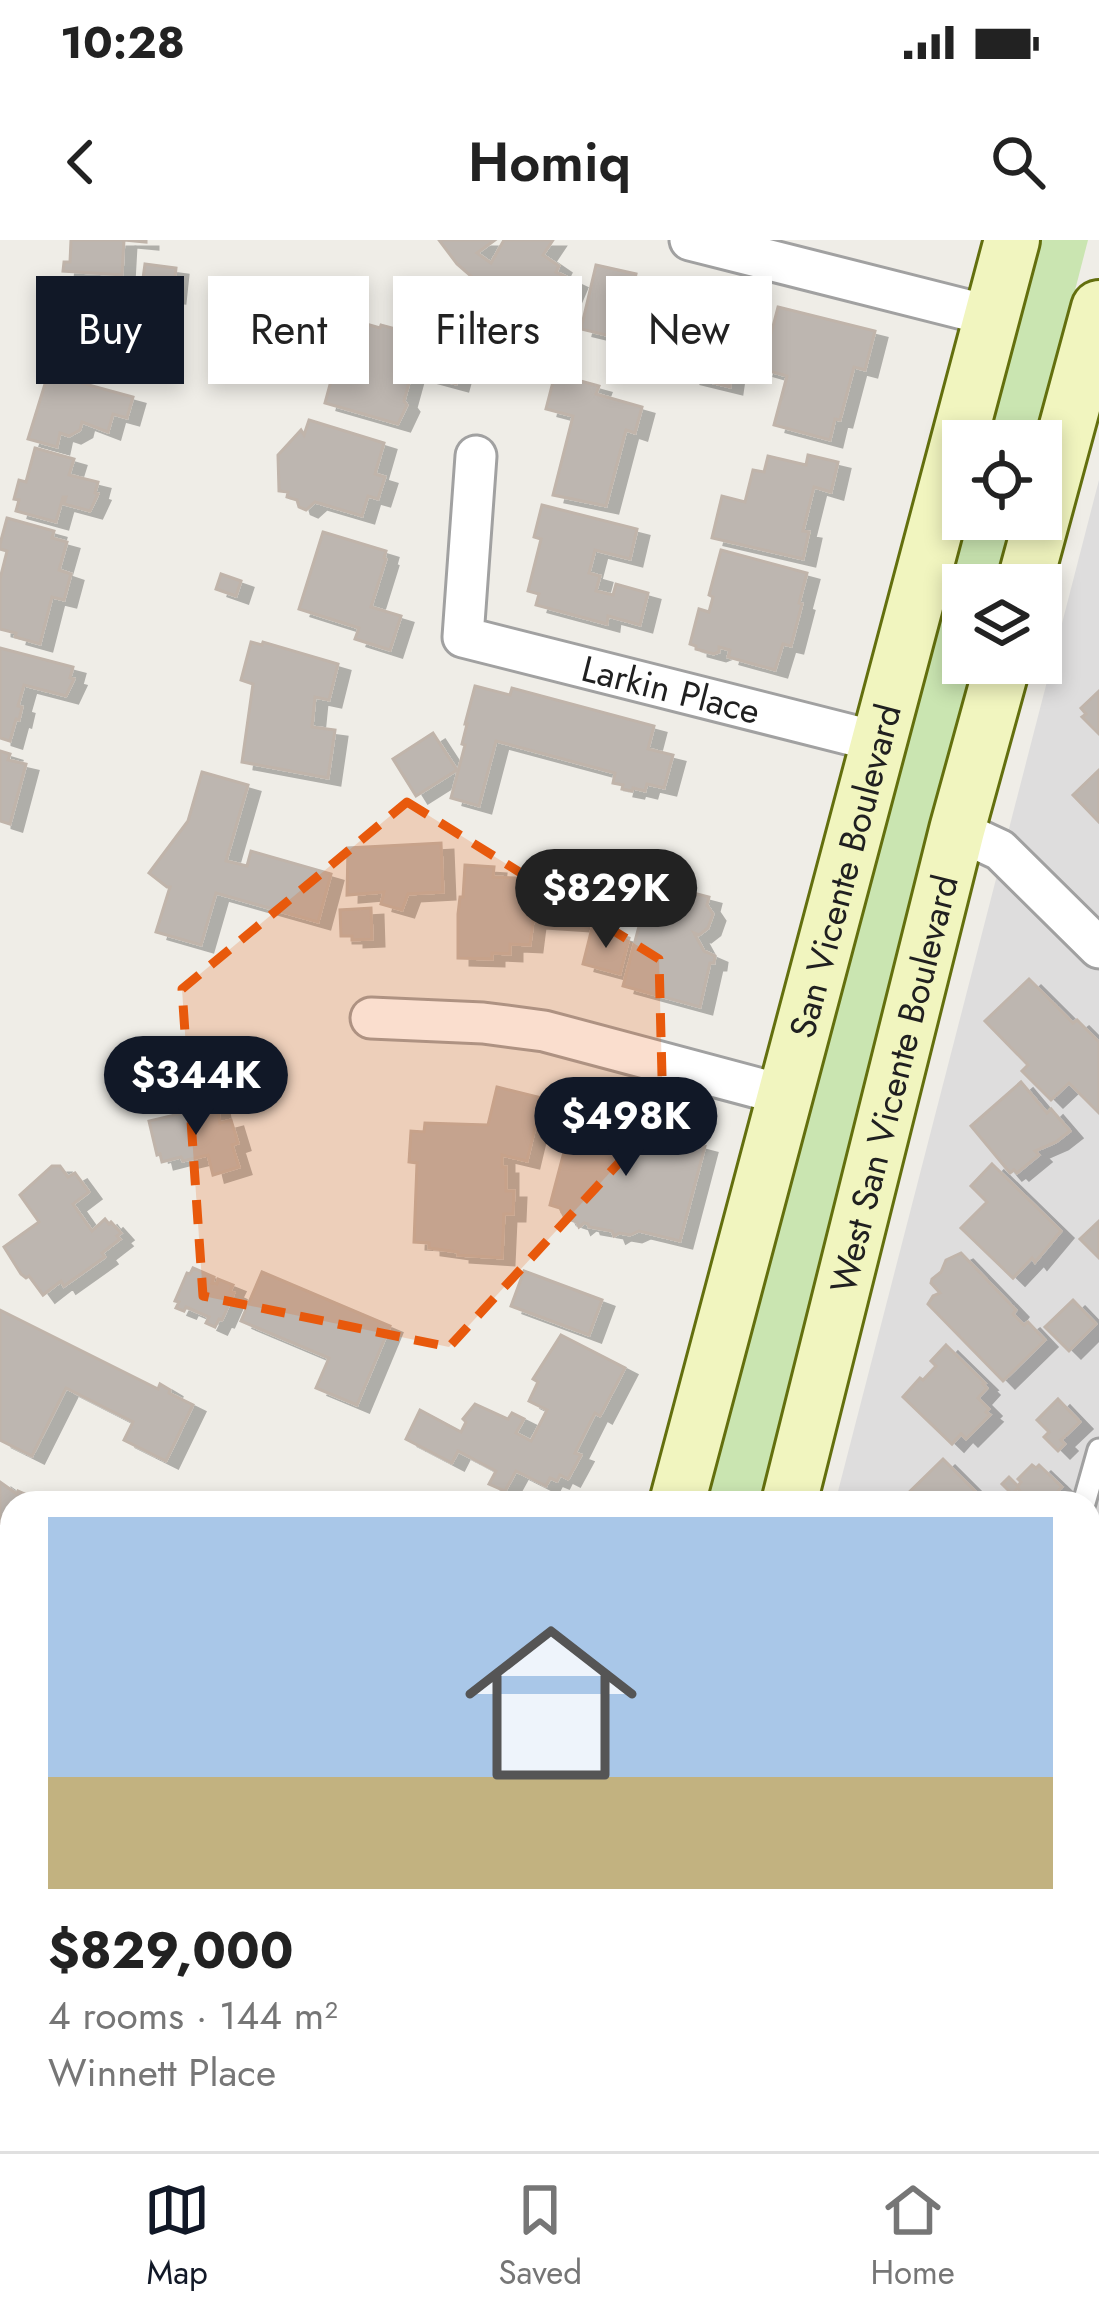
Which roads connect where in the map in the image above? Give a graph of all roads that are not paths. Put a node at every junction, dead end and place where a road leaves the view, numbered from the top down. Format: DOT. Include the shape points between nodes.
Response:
graph roads {
  1 [pos="690,240"];
  2 [pos="1012,240"];
  3 [pos="1099,308"];
  4 [pos="991,316"];
  5 [pos="476,456"];
  6 [pos="1030,564"];
  7 [pos="997,684"];
  8 [pos="879,742"];
  9 [pos="957,830"];
  10 [pos="1099,948"];
  11 [pos="371,1018"];
  12 [pos="784,1095"];
  13 [pos="1099,1450"];
  14 [pos="680,1491"];
  15 [pos="792,1491"];
  16 [pos="1087,1491"];
  1 -- 4 [label="street"];
  2 -- 4 [label="main road, San Vicente Boulevard"];
  3 -- 6 [label="main road"];
  4 -- 8 [label="main road, San Vicente Boulevard"];
  5 -- 8 [label="street, Larkin Place" via="463,638"];
  7 -- 9 [label="main road, West San Vicente Boulevard"];
  8 -- 12 [label="main road, San Vicente Boulevard"];
  9 -- 10 [label="street" via="1000,850"];
  9 -- 15 [label="main road, West San Vicente Boulevard"];
  11 -- 12 [label="street" via="544,1030"];
  12 -- 14 [label="main road, San Vicente Boulevard"];
  13 -- 16 [label="lane"];
}
